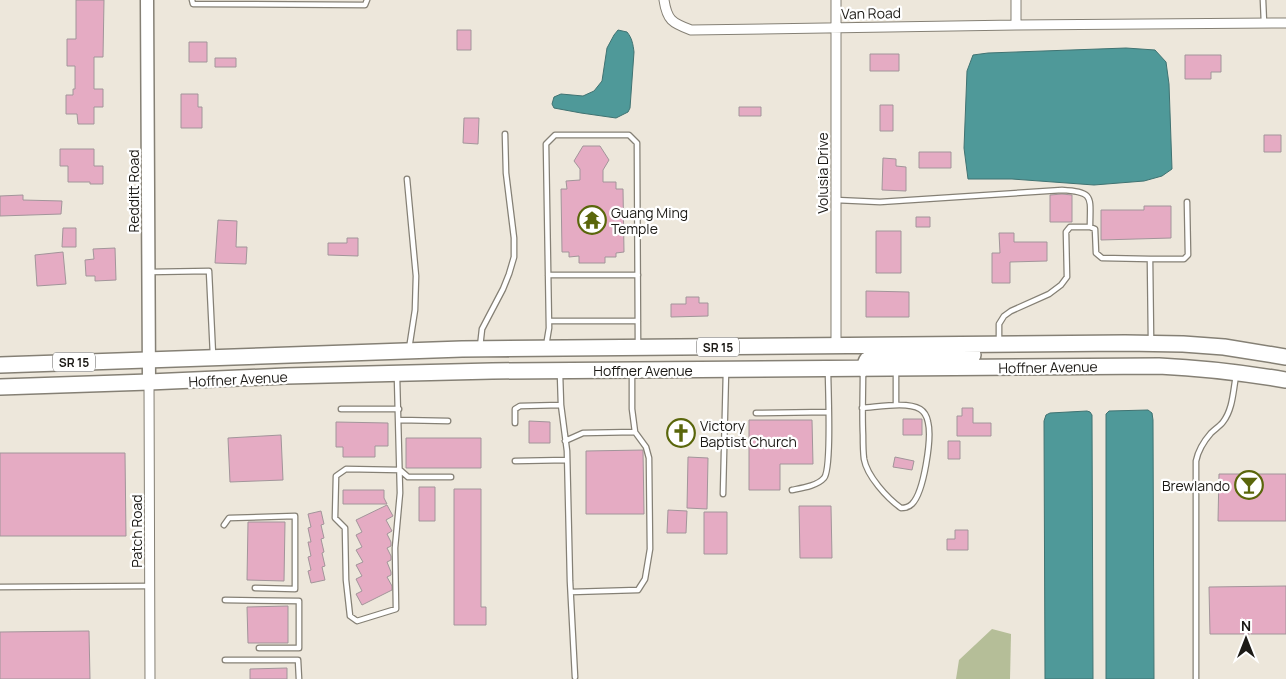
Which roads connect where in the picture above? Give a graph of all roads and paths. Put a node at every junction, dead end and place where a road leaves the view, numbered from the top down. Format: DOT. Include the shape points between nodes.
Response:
graph roads {
  1 [pos="147,0"];
  2 [pos="192,0"];
  3 [pos="367,0"];
  4 [pos="664,0"];
  5 [pos="836,0"];
  6 [pos="1016,0"];
  7 [pos="1263,0"];
  8 [pos="1264,22"];
  9 [pos="1286,23"];
  10 [pos="1016,25"];
  11 [pos="836,27"];
  12 [pos="505,134"];
  13 [pos="407,179"];
  14 [pos="836,200"];
  15 [pos="1187,202"];
  16 [pos="1090,227"];
  17 [pos="1150,259"];
  18 [pos="148,272"];
  19 [pos="548,275"];
  20 [pos="638,275"];
  21 [pos="549,321"];
  22 [pos="638,321"];
  23 [pos="1000,344"];
  24 [pos="1151,344"];
  25 [pos="836,346"];
  26 [pos="638,347"];
  27 [pos="480,348"];
  28 [pos="547,348"];
  29 [pos="409,350"];
  30 [pos="213,356"];
  31 [pos="1286,357"];
  32 [pos="149,359"];
  33 [pos="0,364"];
  34 [pos="863,368"];
  35 [pos="896,368"];
  36 [pos="828,369"];
  37 [pos="560,370"];
  38 [pos="632,370"];
  39 [pos="726,370"];
  40 [pos="1237,372"];
  41 [pos="397,374"];
  42 [pos="1286,380"];
  43 [pos="149,382"];
  44 [pos="0,387"];
  45 [pos="561,405"];
  46 [pos="896,406"];
  47 [pos="862,408"];
  48 [pos="341,409"];
  49 [pos="399,409"];
  50 [pos="828,412"];
  51 [pos="756,413"];
  52 [pos="399,420"];
  53 [pos="448,421"];
  54 [pos="515,423"];
  55 [pos="636,432"];
  56 [pos="565,441"];
  57 [pos="567,460"];
  58 [pos="515,461"];
  59 [pos="400,470"];
  60 [pos="452,477"];
  61 [pos="792,490"];
  62 [pos="723,494"];
  63 [pos="224,525"];
  64 [pos="150,586"];
  65 [pos="0,587"];
  66 [pos="255,588"];
  67 [pos="570,592"];
  68 [pos="225,600"];
  69 [pos="259,648"];
  70 [pos="225,660"];
  71 [pos="575,677"];
  72 [pos="150,679"];
  73 [pos="298,679"];
  74 [pos="1196,679"];
  1 -- 18 [label="street, Redditt Road"];
  2 -- 3 [label="lane" via="193,4 346,5 365,5"];
  4 -- 11 [label="street, Van Road" via="670,19 691,30"];
  5 -- 11 [label="street, Volusia Drive"];
  6 -- 10 [label="street"];
  7 -- 8 [label="lane"];
  8 -- 9 [label="street, Van Road"];
  8 -- 10 [label="street, Van Road"];
  10 -- 11 [label="street, Van Road"];
  11 -- 14 [label="street, Volusia Drive"];
  12 -- 27 [label="lane" via="514,257 503,289 482,329"];
  13 -- 29 [label="lane" via="416,276"];
  14 -- 16 [label="lane" via="880,202 1075,191 1090,199"];
  14 -- 25 [label="street, Volusia Drive"];
  15 -- 17 [label="lane" via="1188,255 1184,259"];
  16 -- 17 [label="lane" via="1095,229 1096,253 1102,258"];
  16 -- 23 [label="lane" via="1070,227 1066,232 1067,277 1050,294 1004,316 999,324"];
  17 -- 24 [label="lane"];
  18 -- 30 [label="lane" via="209,270"];
  18 -- 32 [label="street, Redditt Road"];
  19 -- 20 [label="lane"];
  19 -- 20 [label="lane" via="546,144 554,135 629,135 637,143"];
  19 -- 21 [label="lane"];
  20 -- 22 [label="lane"];
  21 -- 22 [label="lane"];
  21 -- 28 [label="lane"];
  22 -- 26 [label="lane"];
  23 -- 24 [label="main road, Hoffner Avenue / SR 15"];
  23 -- 25 [label="main road, Hoffner Avenue / SR 15"];
  23 -- 34 [label="main road" via="981,355 877,357 867,360"];
  24 -- 31 [label="main road, Hoffner Avenue / SR 15" via="1224,347"];
  25 -- 26 [label="main road, Hoffner Avenue / SR 15"];
  25 -- 39 [label="main road" via="823,359 742,360"];
  26 -- 28 [label="main road, Hoffner Avenue / SR 15"];
  26 -- 37 [label="main road" via="612,361 576,362"];
  27 -- 28 [label="main road, Hoffner Avenue / SR 15"];
  27 -- 29 [label="main road, Hoffner Avenue / SR 15"];
  27 -- 41 [label="main road" via="473,355 421,358"];
  29 -- 30 [label="main road, Hoffner Avenue / SR 15"];
  30 -- 32 [label="main road, Hoffner Avenue / SR 15"];
  32 -- 33 [label="main road, Hoffner Avenue / SR 15"];
  32 -- 43 [label="street, Redditt Road"];
  34 -- 35 [label="main road, Hoffner Avenue / SR 15"];
  34 -- 36 [label="main road, Hoffner Avenue / SR 15"];
  34 -- 47 [label="lane"];
  35 -- 40 [label="main road, Hoffner Avenue / SR 15" via="1159,366"];
  35 -- 46 [label="lane"];
  36 -- 39 [label="main road, Hoffner Avenue / SR 15"];
  36 -- 50 [label="lane"];
  37 -- 38 [label="main road, Hoffner Avenue / SR 15"];
  37 -- 41 [label="main road, Hoffner Avenue / SR 15"];
  37 -- 45 [label="lane"];
  38 -- 39 [label="main road, Hoffner Avenue / SR 15"];
  38 -- 55 [label="lane"];
  39 -- 62 [label="lane"];
  40 -- 42 [label="main road, Hoffner Avenue / SR 15"];
  40 -- 74 [label="lane" via="1228,413 1206,439 1196,461"];
  41 -- 43 [label="main road, Hoffner Avenue / SR 15"];
  41 -- 49 [label="lane"];
  43 -- 44 [label="main road, Hoffner Avenue / SR 15"];
  43 -- 64 [label="street, Patch Road"];
  45 -- 54 [label="lane" via="520,406 515,410"];
  45 -- 56 [label="lane"];
  46 -- 47 [label="lane"];
  46 -- 47 [label="lane" via="917,408 926,415 929,424 926,470 920,490 906,508 901,508 881,489 864,460"];
  48 -- 49 [label="lane"];
  49 -- 52 [label="lane"];
  50 -- 51 [label="lane"];
  50 -- 61 [label="lane" via="828,468 825,477"];
  52 -- 53 [label="lane"];
  52 -- 59 [label="lane"];
  55 -- 56 [label="lane" via="583,433"];
  55 -- 67 [label="lane" via="649,458 650,549 646,579 638,590"];
  56 -- 57 [label="lane"];
  57 -- 58 [label="lane"];
  57 -- 67 [label="lane"];
  59 -- 59 [label="lane" via="395,548 396,609 357,621 350,616 345,528 335,518 336,476 346,469"];
  59 -- 60 [label="lane" via="408,476"];
  63 -- 66 [label="lane" via="229,518 295,516 295,589"];
  64 -- 65 [label="lane"];
  64 -- 72 [label="street, Patch Road"];
  67 -- 71 [label="lane"];
  68 -- 69 [label="lane" via="299,600 299,648"];
  70 -- 73 [label="lane" via="298,660"];
}
